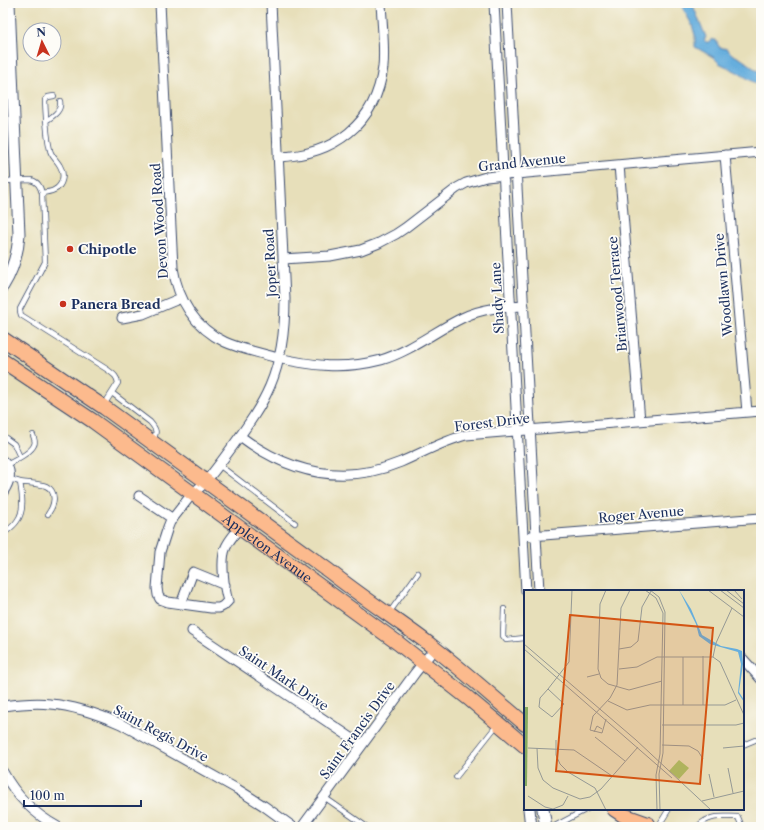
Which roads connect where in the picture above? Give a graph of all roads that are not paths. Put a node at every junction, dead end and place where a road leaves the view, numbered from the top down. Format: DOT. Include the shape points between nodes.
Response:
graph roads {
  1 [pos="9,3"];
  2 [pos="160,3"];
  3 [pos="271,3"];
  4 [pos="381,3"];
  5 [pos="494,3"];
  6 [pos="507,3"];
  7 [pos="54,96"];
  8 [pos="60,104"];
  9 [pos="46,121"];
  10 [pos="761,152"];
  11 [pos="725,155"];
  12 [pos="278,157"];
  13 [pos="619,165"];
  14 [pos="516,174"];
  15 [pos="503,175"];
  16 [pos="17,180"];
  17 [pos="3,181"];
  18 [pos="42,193"];
  19 [pos="283,259"];
  20 [pos="3,286"];
  21 [pos="181,298"];
  22 [pos="511,306"];
  23 [pos="524,306"];
  24 [pos="122,318"];
  25 [pos="3,339"];
  26 [pos="279,358"];
  27 [pos="3,361"];
  28 [pos="112,393"];
  29 [pos="103,407"];
  30 [pos="761,411"];
  31 [pos="747,412"];
  32 [pos="93,421"];
  33 [pos="640,421"];
  34 [pos="531,430"];
  35 [pos="518,431"];
  36 [pos="33,435"];
  37 [pos="3,436"];
  38 [pos="240,436"];
  39 [pos="152,442"];
  40 [pos="20,457"];
  41 [pos="5,463"];
  42 [pos="218,465"];
  43 [pos="6,477"];
  44 [pos="20,482"];
  45 [pos="206,482"];
  46 [pos="3,492"];
  47 [pos="192,494"];
  48 [pos="139,496"];
  49 [pos="48,514"];
  50 [pos="761,518"];
  51 [pos="173,519"];
  52 [pos="296,523"];
  53 [pos="239,528"];
  54 [pos="3,534"];
  55 [pos="524,536"];
  56 [pos="536,536"];
  57 [pos="312,559"];
  58 [pos="301,573"];
  59 [pos="418,573"];
  60 [pos="225,585"];
  61 [pos="526,590"];
  62 [pos="539,590"];
  63 [pos="181,604"];
  64 [pos="504,609"];
  65 [pos="388,614"];
  66 [pos="192,631"];
  67 [pos="524,638"];
  68 [pos="434,648"];
  69 [pos="744,660"];
  70 [pos="423,662"];
  71 [pos="761,679"];
  72 [pos="3,706"];
  73 [pos="524,723"];
  74 [pos="498,724"];
  75 [pos="755,740"];
  76 [pos="362,745"];
  77 [pos="524,745"];
  78 [pos="744,745"];
  79 [pos="3,772"];
  80 [pos="456,777"];
  81 [pos="324,797"];
  82 [pos="529,810"];
  83 [pos="544,810"];
  84 [pos="585,810"];
  85 [pos="616,810"];
  86 [pos="635,810"];
  87 [pos="668,810"];
  88 [pos="653,826"];
  89 [pos="58,827"];
  90 [pos="293,827"];
  91 [pos="302,827"];
  92 [pos="367,827"];
  93 [pos="531,827"];
  94 [pos="546,827"];
  95 [pos="553,827"];
  96 [pos="697,827"];
  97 [pos="742,827"];
  1 -- 16 [label="street"];
  2 -- 21 [label="street, Devon Wood Road" via="173,268"];
  3 -- 12 [label="street, Joper Road"];
  4 -- 12 [label="street" via="383,66 379,87 366,113 339,140 306,154"];
  5 -- 15 [label="street, Shady Lane"];
  6 -- 14 [label="street, Shady Lane"];
  7 -- 9 [label="lane" via="48,96 45,100"];
  8 -- 9 [label="lane" via="59,110"];
  9 -- 18 [label="lane" via="50,153 61,166 63,180 54,191"];
  10 -- 11 [label="street, Grand Avenue"];
  11 -- 13 [label="street, Grand Avenue"];
  11 -- 31 [label="street, Woodlawn Drive"];
  12 -- 19 [label="street, Joper Road"];
  13 -- 14 [label="street, Grand Avenue"];
  13 -- 33 [label="street, Briarwood Terrace"];
  14 -- 15 [label="street, Grand Avenue"];
  14 -- 23 [label="street, Shady Lane"];
  15 -- 19 [label="street, Grand Avenue" via="479,178 466,183 406,228 362,250 330,256"];
  15 -- 22 [label="street, Shady Lane"];
  16 -- 17 [label="lane"];
  16 -- 18 [label="lane" via="35,181"];
  16 -- 20 [label="street" via="20,234 13,265"];
  18 -- 28 [label="lane" via="45,262 20,311 21,315 112,373 118,383"];
  19 -- 26 [label="street, Joper Road" via="285,319"];
  21 -- 24 [label="street" via="143,314"];
  21 -- 26 [label="street, Devon Wood Road" via="194,318 223,342"];
  22 -- 23 [label="street, Devon Wood Road"];
  22 -- 26 [label="street, Devon Wood Road" via="478,311 402,352 361,364 324,366"];
  22 -- 35 [label="street, Shady Lane"];
  23 -- 34 [label="street, Shady Lane"];
  25 -- 29 [label="main road, Appleton Avenue"];
  26 -- 38 [label="street, Joper Road" via="265,397"];
  27 -- 32 [label="main road, Appleton Avenue"];
  28 -- 29 [label="lane"];
  28 -- 39 [label="lane" via="154,426 156,434"];
  29 -- 32 [label="main road"];
  29 -- 39 [label="main road, Appleton Avenue"];
  30 -- 31 [label="street, Forest Drive"];
  31 -- 33 [label="street, Forest Drive"];
  32 -- 47 [label="main road, Appleton Avenue"];
  33 -- 34 [label="street, Forest Drive"];
  34 -- 35 [label="street, Forest Drive"];
  34 -- 56 [label="street, Shady Lane"];
  35 -- 38 [label="street, Forest Drive" via="456,438 388,467 346,474 315,472 287,464"];
  35 -- 55 [label="street, Shady Lane"];
  36 -- 40 [label="lane" via="34,445"];
  37 -- 40 [label="lane" via="14,444"];
  38 -- 42 [label="street, Joper Road"];
  39 -- 45 [label="main road, Appleton Avenue"];
  40 -- 41 [label="lane"];
  41 -- 43 [label="street" via="9,470"];
  42 -- 45 [label="street, Joper Road"];
  42 -- 52 [label="lane"];
  43 -- 44 [label="lane"];
  43 -- 46 [label="street"];
  44 -- 49 [label="lane" via="46,486 52,491 54,503"];
  44 -- 54 [label="lane" via="22,512 18,520"];
  45 -- 47 [label="street, Joper Road"];
  45 -- 57 [label="main road, Appleton Avenue"];
  47 -- 51 [label="street, Joper Road"];
  47 -- 53 [label="main road, Appleton Avenue"];
  48 -- 51 [label="street"];
  50 -- 56 [label="street, Roger Avenue"];
  51 -- 63 [label="street, Joper Road" via="160,552 157,588 160,598"];
  53 -- 58 [label="main road, Appleton Avenue"];
  53 -- 60 [label="street" via="224,552"];
  55 -- 56 [label="street, Roger Avenue"];
  55 -- 61 [label="street, Shady Lane"];
  56 -- 62 [label="street, Shady Lane"];
  57 -- 58 [label="main road"];
  57 -- 65 [label="main road, Appleton Avenue"];
  58 -- 70 [label="main road, Appleton Avenue"];
  59 -- 65 [label="lane"];
  60 -- 63 [label="street" via="228,601 219,608"];
  60 -- 63 [label="street" via="193,572"];
  64 -- 67 [label="lane" via="503,636 506,640"];
  65 -- 68 [label="main road, Appleton Avenue"];
  66 -- 76 [label="street, Saint Mark Drive"];
  68 -- 70 [label="street, Saint Francis Drive"];
  68 -- 73 [label="main road, Appleton Avenue"];
  69 -- 71 [label="street"];
  70 -- 74 [label="main road, Appleton Avenue"];
  70 -- 76 [label="street, Saint Francis Drive"];
  72 -- 90 [label="street, Saint Regis Drive" via="69,706 102,716 223,781"];
  74 -- 77 [label="main road, Appleton Avenue"];
  74 -- 80 [label="lane"];
  75 -- 78 [label="lane"];
  76 -- 81 [label="street, Saint Francis Drive"];
  79 -- 89 [label="street" via="14,791 28,805"];
  81 -- 91 [label="street, Saint Francis Drive"];
  81 -- 92 [label="lane"];
  82 -- 93 [label="street"];
  83 -- 94 [label="street"];
  84 -- 95 [label="lane"];
  85 -- 88 [label="main road"];
  86 -- 88 [label="main road"];
  87 -- 88 [label="lane"];
  96 -- 97 [label="lane" via="713,817 738,817"];
}
